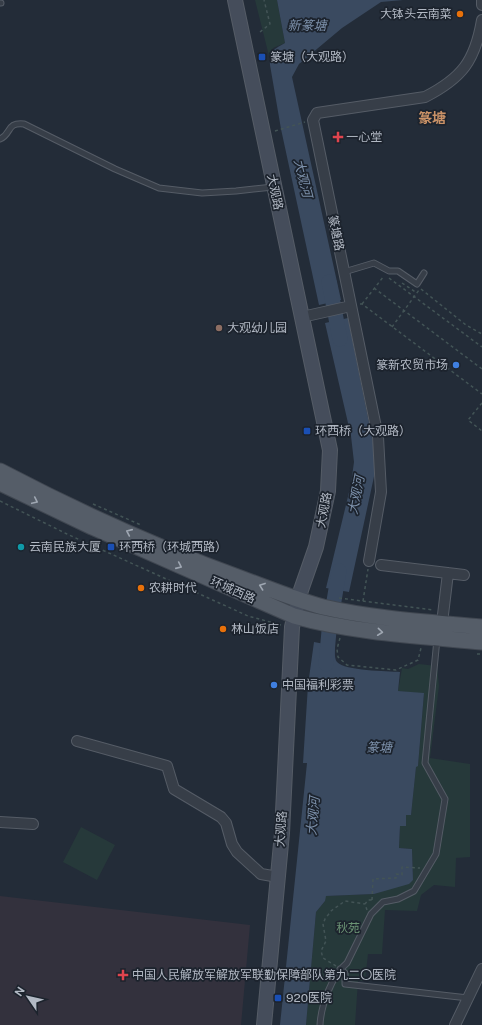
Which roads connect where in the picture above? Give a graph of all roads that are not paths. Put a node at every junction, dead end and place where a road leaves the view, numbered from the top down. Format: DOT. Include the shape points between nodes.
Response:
graph roads {
  1 [pos="235,0"];
  2 [pos="482,0"];
  3 [pos="482,5"];
  4 [pos="482,20"];
  5 [pos="0,139"];
  6 [pos="274,187"];
  7 [pos="344,272"];
  8 [pos="424,273"];
  9 [pos="351,306"];
  10 [pos="302,317"];
  11 [pos="0,471"];
  12 [pos="0,483"];
  13 [pos="370,561"];
  14 [pos="381,565"];
  15 [pos="448,573"];
  16 [pos="464,575"];
  17 [pos="298,600"];
  18 [pos="442,617"];
  19 [pos="293,622"];
  20 [pos="482,627"];
  21 [pos="437,638"];
  22 [pos="482,642"];
  23 [pos="77,742"];
  24 [pos="0,822"];
  25 [pos="33,824"];
  26 [pos="278,877"];
  27 [pos="340,969"];
  28 [pos="482,969"];
  29 [pos="468,998"];
  30 [pos="264,1025"];
  31 [pos="320,1025"];
  32 [pos="455,1025"];
  1 -- 6 [label="main road, 大观路"];
  2 -- 3 [label="street"];
  4 -- 7 [label="street, 篆塘路" via="479,36 465,68 439,90 426,96 317,113 312,120"];
  5 -- 6 [label="lane" via="12,125 24,124 159,188 202,192"];
  6 -- 10 [label="main road, 大观路"];
  7 -- 8 [label="lane" via="374,263 389,271 398,272 417,284"];
  7 -- 9 [label="street, 篆塘路"];
  9 -- 10 [label="street"];
  9 -- 13 [label="street, 篆塘路" via="378,437 381,492"];
  10 -- 17 [label="main road, 大观路" via="330,450 324,512 316,547"];
  17 -- 11 [label="main road, 环城西路, one-way" via="200,564"];
  12 -- 19 [label="main road, 环城西路, one-way"];
  14 -- 15 [label="street"];
  15 -- 16 [label="street"];
  15 -- 18 [label="street"];
  17 -- 18 [label="main road, 环城西路" via="322,607 346,606"];
  17 -- 19 [label="main road, 大观路"];
  18 -- 20 [label="main road, 环城西路"];
  19 -- 21 [label="main road, 环城西路, one-way" via="318,622 341,632"];
  19 -- 26 [label="main road, 大观路"];
  21 -- 22 [label="main road, 环城西路"];
  21 -- 27 [label="lane" via="425,763 445,799 436,854 414,891 398,899 383,902 371,914 347,963"];
  23 -- 26 [label="street" via="167,766 174,789 226,823 237,852 261,874"];
  24 -- 25 [label="street"];
  26 -- 30 [label="main road, 大观路"];
  27 -- 29 [label="lane" via="346,973 346,984"];
  27 -- 31 [label="lane" via="326,997"];
  28 -- 29 [label="street"];
  29 -- 32 [label="street"];
}
